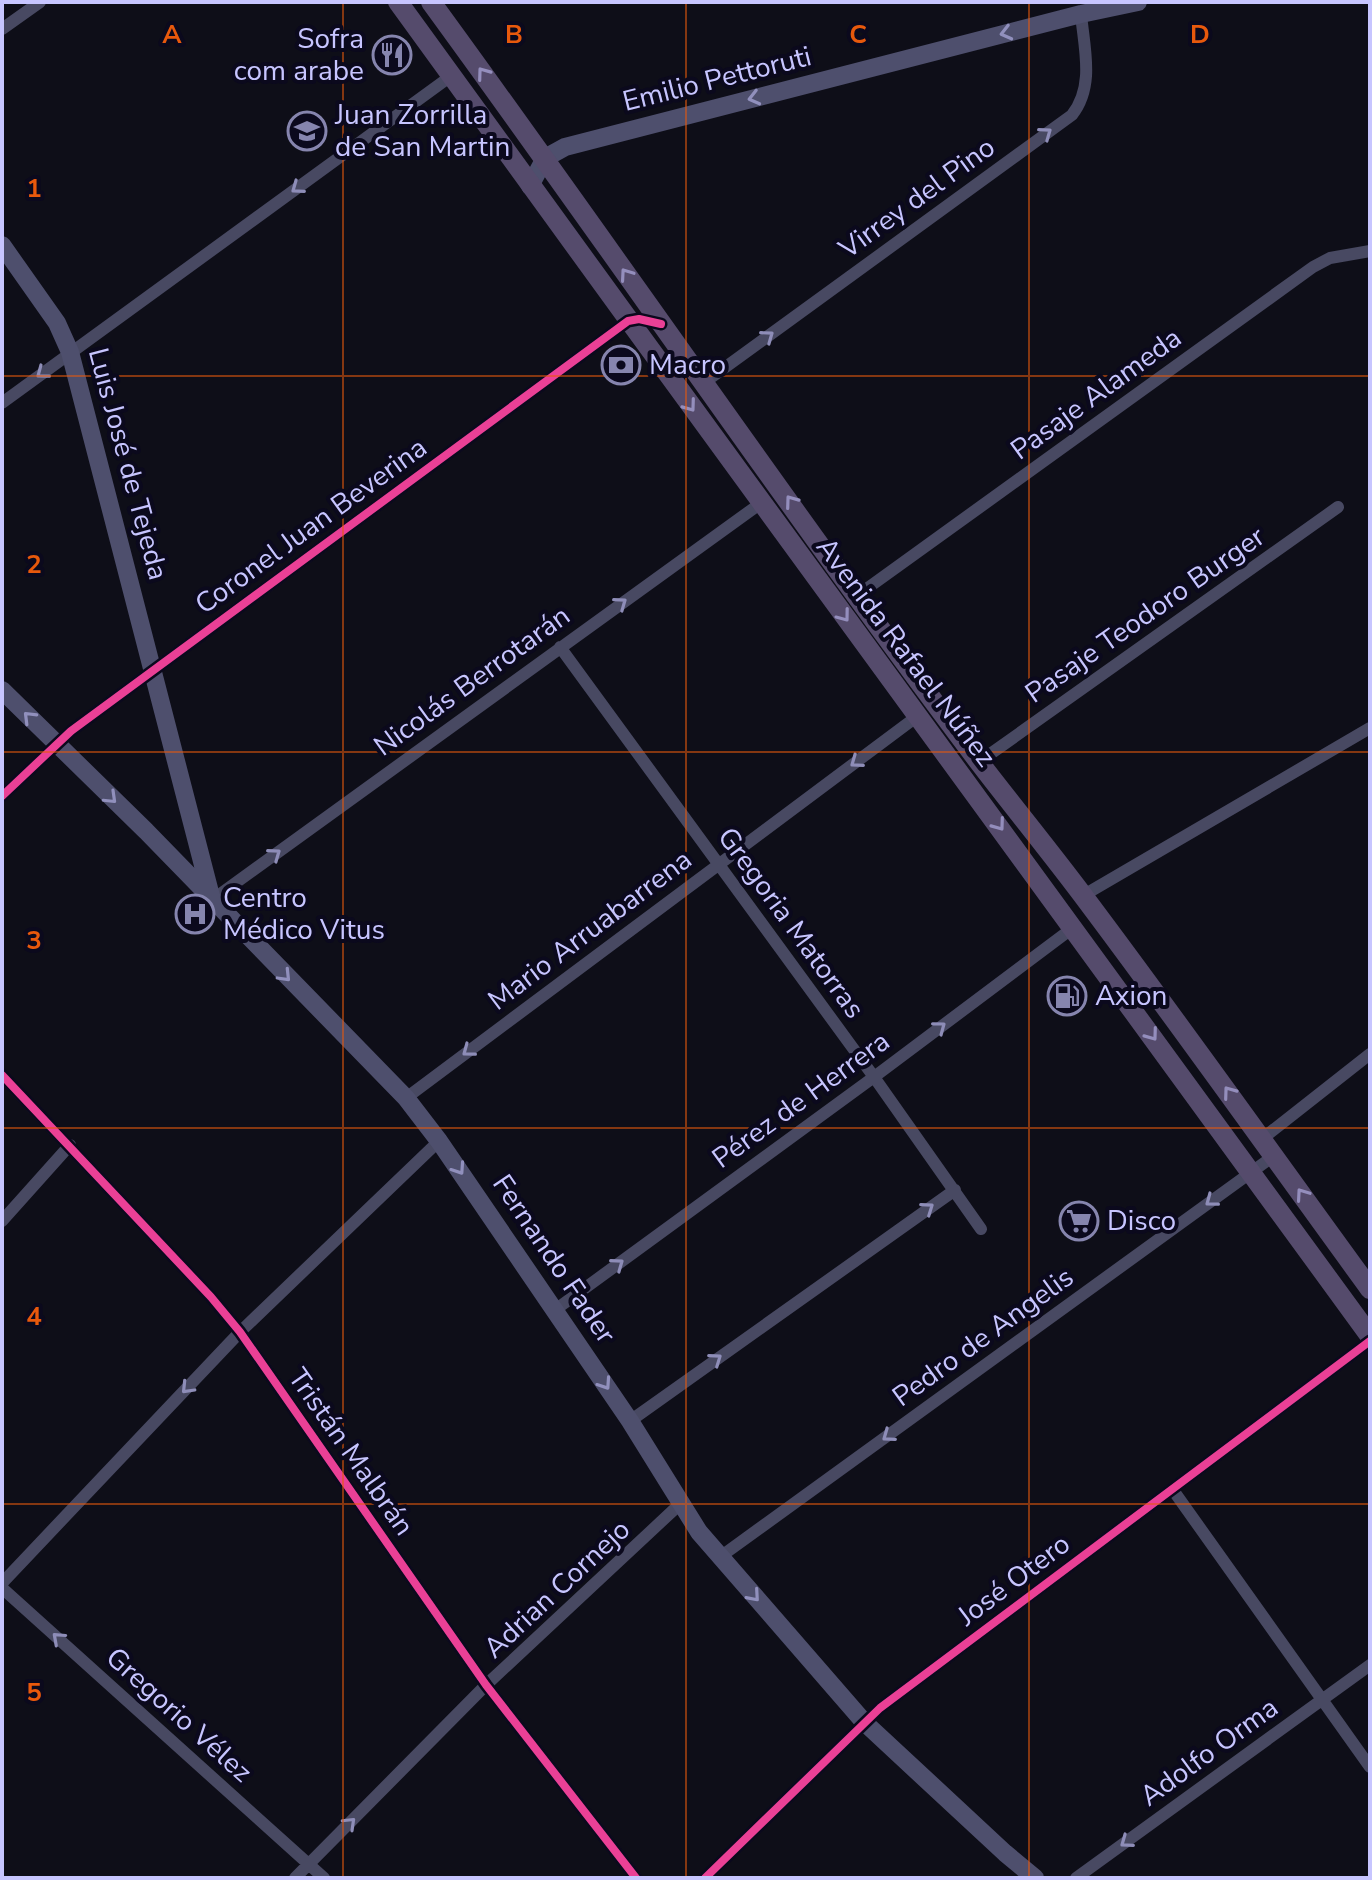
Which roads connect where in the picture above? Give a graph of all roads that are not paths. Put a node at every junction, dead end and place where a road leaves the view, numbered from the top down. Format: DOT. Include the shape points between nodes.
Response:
graph roads {
  1 [pos="40,2"];
  2 [pos="398,2"];
  3 [pos="431,2"];
  4 [pos="1138,2"];
  5 [pos="1082,8"];
  6 [pos="2,29"];
  7 [pos="451,76"];
  8 [pos="545,158"];
  9 [pos="530,186"];
  10 [pos="2,245"];
  11 [pos="1370,251"];
  12 [pos="628,321"];
  13 [pos="661,324"];
  14 [pos="70,352"];
  15 [pos="705,382"];
  16 [pos="2,403"];
  17 [pos="761,503"];
  18 [pos="1338,507"];
  19 [pos="858,595"];
  20 [pos="560,647"];
  21 [pos="153,670"];
  22 [pos="2,690"];
  23 [pos="919,715"];
  24 [pos="1370,728"];
  25 [pos="55,744"];
  26 [pos="979,762"];
  27 [pos="2,796"];
  28 [pos="717,864"];
  29 [pos="1084,895"];
  30 [pos="212,900"];
  31 [pos="1074,927"];
  32 [pos="1370,1054"];
  33 [pos="2,1075"];
  34 [pos="874,1077"];
  35 [pos="406,1098"];
  36 [pos="1263,1138"];
  37 [pos="439,1141"];
  38 [pos="70,1145"];
  39 [pos="1275,1155"];
  40 [pos="1251,1171"];
  41 [pos="955,1190"];
  42 [pos="2,1221"];
  43 [pos="981,1229"];
  44 [pos="1370,1289"];
  45 [pos="555,1310"];
  46 [pos="240,1332"];
  47 [pos="1370,1338"];
  48 [pos="630,1421"];
  49 [pos="1173,1490"];
  50 [pos="680,1504"];
  51 [pos="720,1557"];
  52 [pos="2,1585"];
  53 [pos="1370,1665"];
  54 [pos="486,1685"];
  55 [pos="1321,1699"];
  56 [pos="864,1722"];
  57 [pos="1370,1767"];
  58 [pos="308,1863"];
  59 [pos="295,1878"];
  60 [pos="324,1878"];
  61 [pos="636,1878"];
  62 [pos="705,1878"];
  63 [pos="1035,1878"];
  64 [pos="1076,1878"];
  1 -- 6 [label="street"];
  2 -- 7 [label="main road, Avenida Rafael Núñez"];
  8 -- 3 [label="main road, Avenida Rafael Núñez, one-way"];
  4 -- 5 [label="main road, Emilio Pettoruti"];
  5 -- 8 [label="main road, Emilio Pettoruti, one-way" via="565,147"];
  15 -- 5 [label="street, Virrey del Pino, one-way" via="1072,115 1086,90"];
  7 -- 9 [label="main road, Avenida Rafael Núñez"];
  7 -- 14 [label="street, one-way"];
  8 -- 9 [label="main road"];
  13 -- 8 [label="main road, Avenida Rafael Núñez, one-way"];
  9 -- 12 [label="main road, Avenida Rafael Núñez"];
  10 -- 14 [label="main road, Luis José de Tejeda" via="57,323"];
  11 -- 19 [label="street, Pasaje Alameda" via="1330,258 1313,267"];
  12 -- 13 [label="street"];
  12 -- 17 [label="main road, Avenida Rafael Núñez, one-way"];
  12 -- 21 [label="street, Coronel Juan Beverina"];
  13 -- 15 [label="main road, Avenida Rafael Núñez"];
  14 -- 16 [label="street, one-way"];
  14 -- 21 [label="main road, Luis José de Tejeda"];
  19 -- 15 [label="main road, Avenida Rafael Núñez, one-way"];
  20 -- 17 [label="street, Nicolás Berrotarán, one-way"];
  17 -- 23 [label="main road, Avenida Rafael Núñez, one-way"];
  18 -- 26 [label="street, Pasaje Teodoro Burger"];
  19 -- 26 [label="main road, Avenida Rafael Núñez"];
  20 -- 28 [label="street, Gregoria Matorras"];
  30 -- 20 [label="street, Nicolás Berrotarán, one-way"];
  21 -- 25 [label="street, Coronel Juan Beverina"];
  21 -- 30 [label="main road, Luis José de Tejeda"];
  25 -- 22 [label="main road, Fernando Fader, one-way"];
  23 -- 28 [label="street, Mario Arruabarrena, one-way"];
  23 -- 31 [label="main road, Avenida Rafael Núñez, one-way"];
  24 -- 29 [label="street"];
  25 -- 27 [label="street, Coronel Juan Beverina"];
  25 -- 30 [label="main road, Fernando Fader, one-way"];
  26 -- 29 [label="main road, Avenida Rafael Núñez"];
  28 -- 34 [label="street, Gregoria Matorras"];
  28 -- 35 [label="street, Mario Arruabarrena, one-way"];
  36 -- 29 [label="main road, Avenida Rafael Núñez, one-way"];
  30 -- 35 [label="main road, Fernando Fader, one-way"];
  34 -- 31 [label="street, Pérez de Herrera, one-way"];
  31 -- 40 [label="main road, Avenida Rafael Núñez, one-way"];
  32 -- 36 [label="street"];
  33 -- 38 [label="street, Tristán Malbrán"];
  34 -- 41 [label="street, Gregoria Matorras"];
  45 -- 34 [label="street, Pérez de Herrera, one-way"];
  35 -- 37 [label="main road, Fernando Fader"];
  36 -- 39 [label="main road, Avenida Rafael Núñez"];
  37 -- 45 [label="main road, Fernando Fader, one-way"];
  37 -- 46 [label="street"];
  38 -- 42 [label="street"];
  38 -- 46 [label="street, Tristán Malbrán"];
  39 -- 40 [label="street, Pedro de Angelis"];
  44 -- 39 [label="main road, Avenida Rafael Núñez, one-way"];
  40 -- 47 [label="main road, Avenida Rafael Núñez"];
  40 -- 51 [label="street, Pedro de Angelis, one-way"];
  41 -- 43 [label="street, Gregoria Matorras"];
  48 -- 41 [label="street, one-way"];
  45 -- 48 [label="main road, Fernando Fader, one-way"];
  46 -- 52 [label="street, one-way"];
  46 -- 54 [label="street, Tristán Malbrán"];
  47 -- 49 [label="street, José Otero"];
  48 -- 50 [label="main road, Fernando Fader"];
  49 -- 55 [label="street"];
  49 -- 56 [label="street, José Otero"];
  50 -- 51 [label="main road, Fernando Fader"];
  50 -- 54 [label="street, Adrian Cornejo"];
  51 -- 56 [label="main road, Fernando Fader, one-way"];
  58 -- 52 [label="street, Gregorio Vélez, one-way"];
  53 -- 55 [label="street, Adolfo Orma"];
  58 -- 54 [label="street, Adrian Cornejo, one-way"];
  54 -- 61 [label="street, Tristán Malbrán"];
  55 -- 57 [label="street"];
  55 -- 64 [label="street, Adolfo Orma, one-way"];
  56 -- 62 [label="street, José Otero"];
  56 -- 63 [label="main road, Fernando Fader"];
  58 -- 59 [label="street, Adrian Cornejo"];
  58 -- 60 [label="street, Gregorio Vélez"];
}
